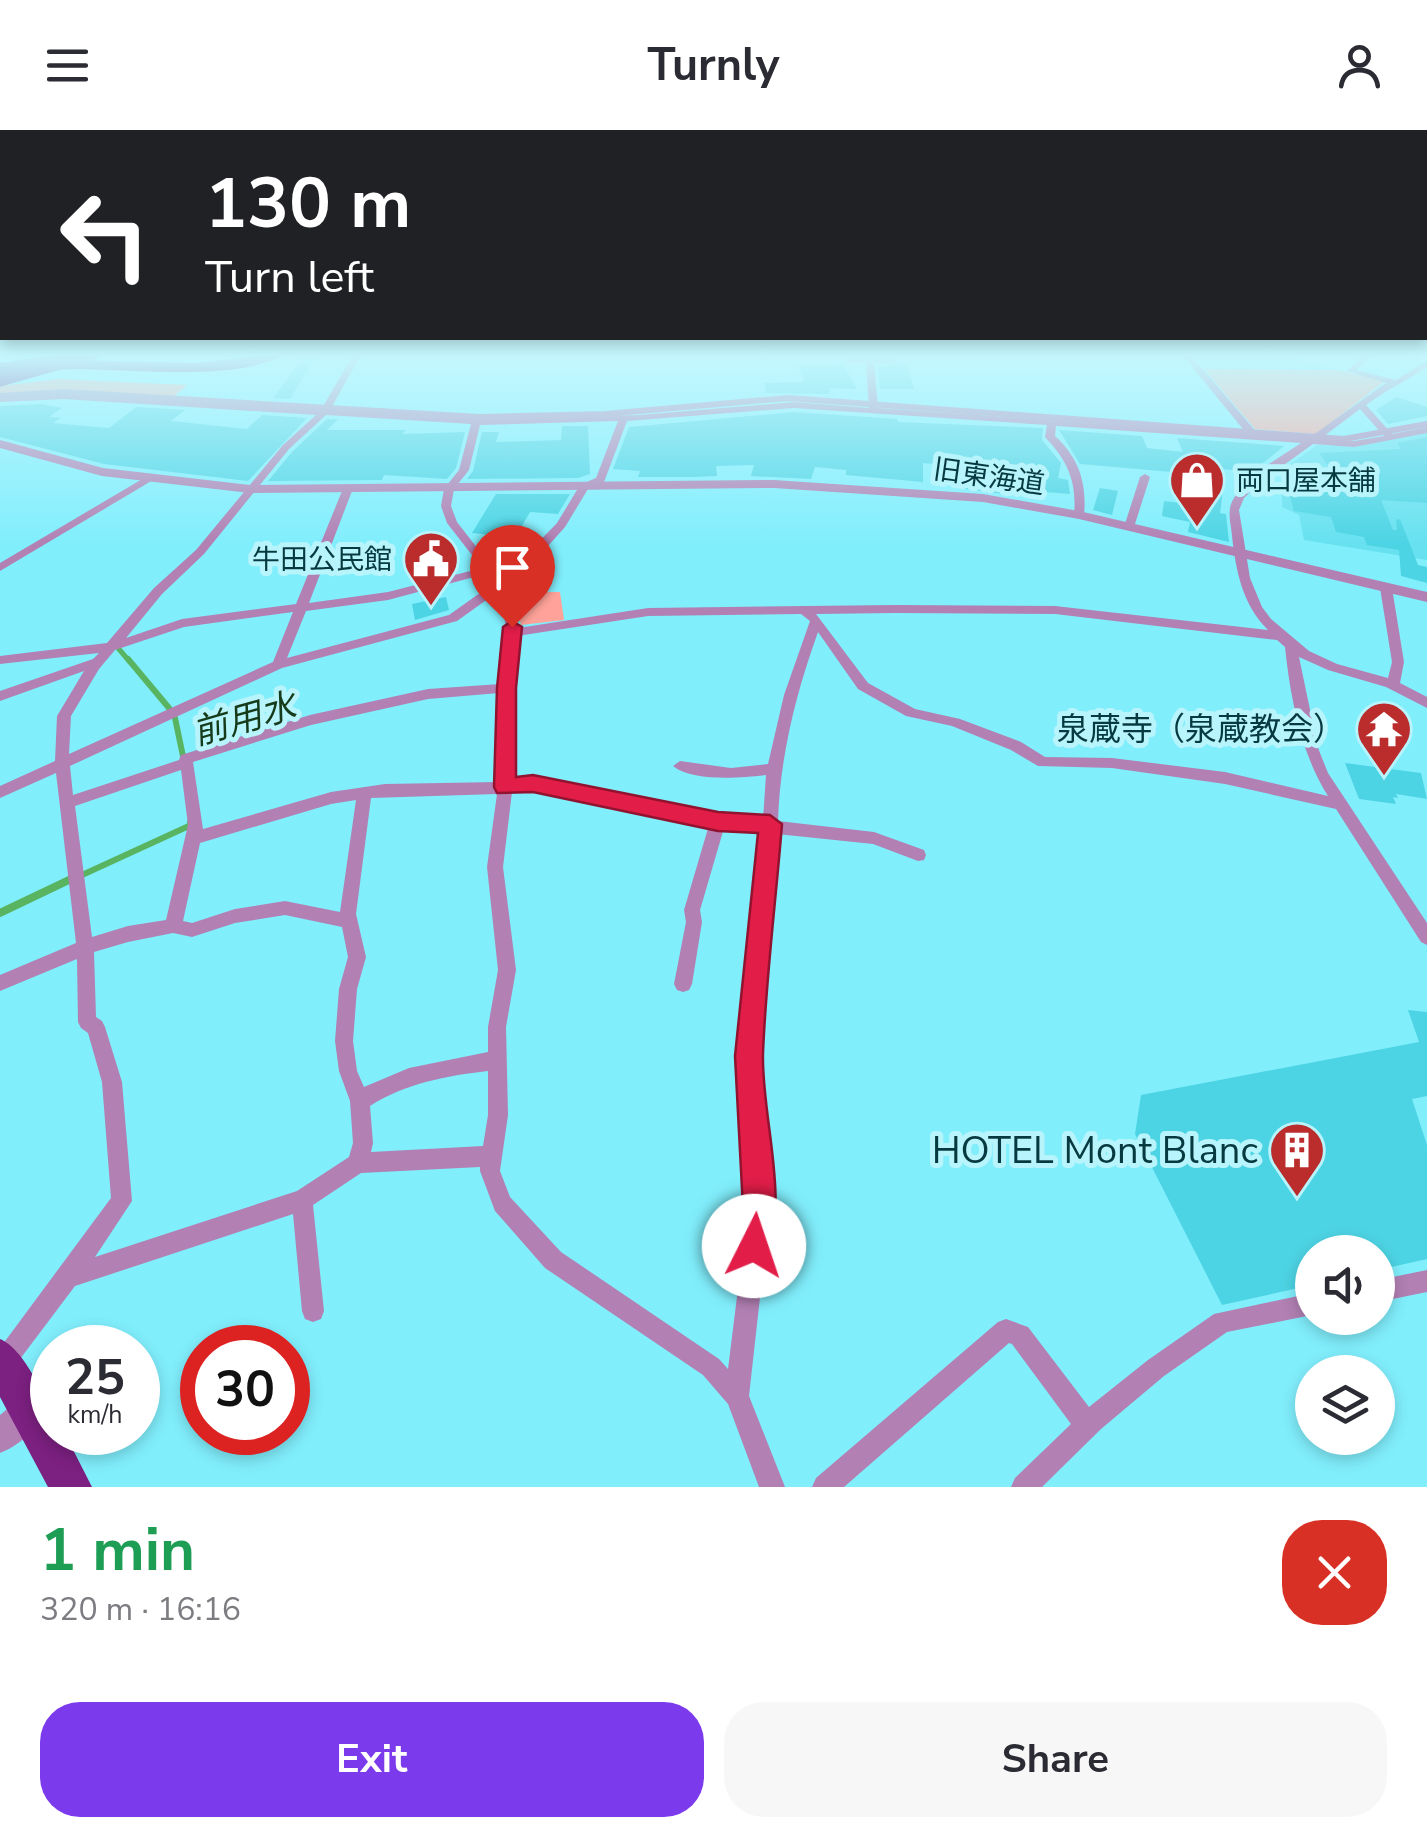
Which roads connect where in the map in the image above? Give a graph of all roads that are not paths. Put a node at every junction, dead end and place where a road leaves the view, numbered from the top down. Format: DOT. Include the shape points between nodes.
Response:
graph roads {
  1 [pos="319,416"];
  2 [pos="416,416"];
  3 [pos="468,416"];
  4 [pos="507,416"];
  5 [pos="639,416"];
  6 [pos="980,416"];
  7 [pos="995,416"];
  8 [pos="1238,416"];
  9 [pos="1347,416"];
  10 [pos="1371,416"];
  11 [pos="623,418"];
  12 [pos="476,422"];
  13 [pos="1052,422"];
  14 [pos="1427,427"];
  15 [pos="1252,434"];
  16 [pos="1387,434"];
  17 [pos="1316,439"];
  18 [pos="2,446"];
  19 [pos="1145,477"];
  20 [pos="148,480"];
  21 [pos="584,487"];
  22 [pos="250,489"];
  23 [pos="449,490"];
  24 [pos="347,491"];
  25 [pos="1078,515"];
  26 [pos="1129,527"];
  27 [pos="1241,554"];
  28 [pos="1,566"];
  29 [pos="493,578"];
  30 [pos="1386,588"];
  31 [pos="1427,598"];
  32 [pos="301,606"];
  33 [pos="811,616"];
  34 [pos="510,633"];
  35 [pos="1286,642"];
  36 [pos="111,647"];
  37 [pos="0,660"];
  38 [pos="98,662"];
  39 [pos="278,665"];
  40 [pos="1392,685"];
  41 [pos="506,688"];
  42 [pos="0,696"];
  43 [pos="1427,703"];
  44 [pos="62,763"];
  45 [pos="184,763"];
  46 [pos="680,766"];
  47 [pos="775,769"];
  48 [pos="505,787"];
  49 [pos="0,792"];
  50 [pos="364,795"];
  51 [pos="67,803"];
  52 [pos="1338,804"];
  53 [pos="718,822"];
  54 [pos="770,824"];
  55 [pos="194,838"];
  56 [pos="918,855"];
  57 [pos="349,921"];
  58 [pos="173,926"];
  59 [pos="1425,931"];
  60 [pos="85,947"];
  61 [pos="0,983"];
  62 [pos="683,984"];
  63 [pos="497,1060"];
  64 [pos="360,1101"];
  65 [pos="492,1156"];
  66 [pos="358,1163"];
  67 [pos="302,1200"];
  68 [pos="68,1277"];
  69 [pos="1427,1280"];
  70 [pos="1395,1287"];
  71 [pos="1295,1307"];
  72 [pos="313,1311"];
  73 [pos="1,1360"];
  74 [pos="737,1396"];
  75 [pos="14,1424"];
  76 [pos="1087,1425"];
  77 [pos="72,1487"];
  78 [pos="772,1487"];
  79 [pos="825,1487"];
  80 [pos="1024,1487"];
  1 -- 22 [label="street"];
  2 -- 12 [label="street"];
  3 -- 4 [label="street"];
  5 -- 11 [label="street"];
  6 -- 13 [label="street"];
  7 -- 15 [label="street"];
  8 -- 15 [label="street"];
  9 -- 17 [label="street"];
  10 -- 16 [label="street"];
  11 -- 12 [label="street"];
  11 -- 21 [label="street" via="600,480"];
  12 -- 23 [label="street" via="464,470"];
  13 -- 15 [label="street"];
  13 -- 25 [label="street" via="1050,437 1078,472"];
  14 -- 16 [label="street"];
  15 -- 17 [label="street"];
  16 -- 17 [label="street" via="1354,444"];
  17 -- 27 [label="street" via="1239,498 1234,510"];
  18 -- 20 [label="street, 旧東海道"];
  19 -- 26 [label="street"];
  20 -- 22 [label="street, 旧東海道"];
  20 -- 28 [label="street"];
  21 -- 23 [label="street, 旧東海道"];
  21 -- 25 [label="street, 旧東海道" via="857,487"];
  21 -- 29 [label="street" via="561,525 514,572"];
  22 -- 24 [label="street, 旧東海道"];
  22 -- 36 [label="street"];
  23 -- 24 [label="street, 旧東海道"];
  23 -- 29 [label="street" via="452,524"];
  24 -- 32 [label="street"];
  25 -- 26 [label="street, 旧東海道"];
  26 -- 27 [label="street, 旧東海道"];
  27 -- 30 [label="street, 旧東海道"];
  27 -- 35 [label="street" via="1246,595"];
  29 -- 32 [label="street"];
  29 -- 34 [label="street" via="506,590"];
  29 -- 39 [label="street" via="453,618"];
  30 -- 31 [label="street, 旧東海道"];
  30 -- 40 [label="street" via="1398,662"];
  32 -- 36 [label="street" via="182,623"];
  32 -- 39 [label="street"];
  33 -- 34 [label="street" via="648,612"];
  33 -- 35 [label="street" via="1056,610"];
  33 -- 47 [label="street"];
  33 -- 52 [label="street" via="863,686 911,713 955,722 1043,762 1206,776"];
  34 -- 41 [label="street"];
  35 -- 40 [label="street" via="1360,678"];
  35 -- 52 [label="street" via="1311,748"];
  36 -- 37 [label="street"];
  36 -- 38 [label="street"];
  38 -- 42 [label="street"];
  38 -- 44 [label="street" via="64,716"];
  39 -- 44 [label="street"];
  40 -- 43 [label="street"];
  41 -- 45 [label="street" via="428,694 310,720"];
  41 -- 48 [label="street"];
  44 -- 49 [label="street"];
  44 -- 51 [label="street"];
  45 -- 51 [label="street"];
  45 -- 55 [label="street"];
  46 -- 47 [label="street" via="730,774"];
  47 -- 54 [label="street"];
  48 -- 50 [label="street"];
  48 -- 53 [label="street" via="582,791"];
  48 -- 63 [label="street" via="495,867 507,970"];
  50 -- 55 [label="street"];
  50 -- 57 [label="street"];
  51 -- 60 [label="street"];
  52 -- 59 [label="street"];
  53 -- 54 [label="street"];
  53 -- 62 [label="street" via="692,910"];
  54 -- 56 [label="street" via="874,838"];
  54 -- 74 [label="street" via="749,1056 759,1208"];
  55 -- 58 [label="street"];
  57 -- 58 [label="street" via="285,908 192,930"];
  57 -- 64 [label="street" via="357,956 344,1041"];
  58 -- 60 [label="street"];
  60 -- 61 [label="street"];
  60 -- 68 [label="street" via="87,1022 96,1027 112,1082 122,1202"];
  63 -- 64 [label="street" via="427,1070 388,1082"];
  63 -- 65 [label="street"];
  64 -- 66 [label="street"];
  65 -- 66 [label="street"];
  65 -- 74 [label="street" via="490,1171 502,1204 553,1260 711,1366"];
  66 -- 67 [label="street"];
  67 -- 68 [label="street"];
  67 -- 72 [label="street"];
  68 -- 73 [label="street"];
  69 -- 70 [label="street"];
  71 -- 76 [label="street" via="1222,1322"];
  73 -- 75 [label="highway"];
  74 -- 78 [label="street"];
  75 -- 77 [label="highway"];
  76 -- 79 [label="street" via="1020,1335 1006,1330"];
  76 -- 80 [label="street"];
}
